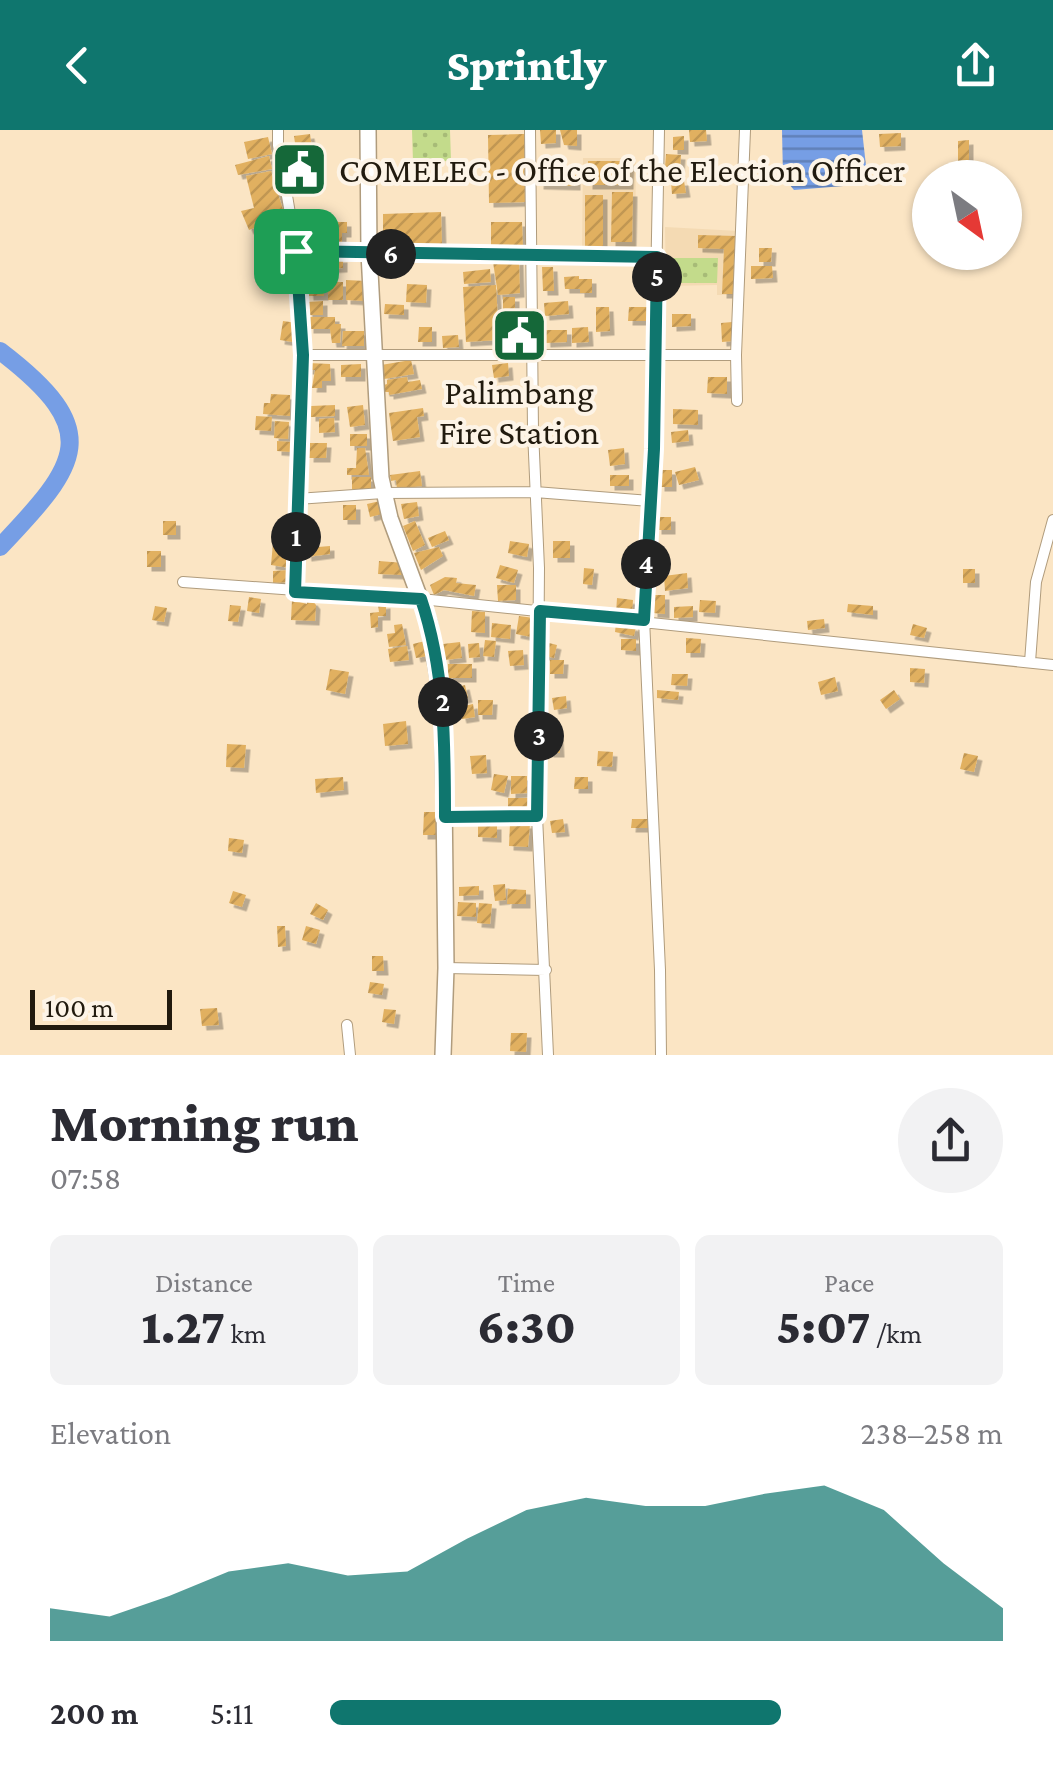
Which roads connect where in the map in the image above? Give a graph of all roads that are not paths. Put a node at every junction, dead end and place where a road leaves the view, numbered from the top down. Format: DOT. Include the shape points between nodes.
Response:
graph roads {
  1 [pos="278,130"];
  2 [pos="368,130"];
  3 [pos="530,130"];
  4 [pos="659,130"];
  5 [pos="745,130"];
  6 [pos="296,251"];
  7 [pos="369,253"];
  8 [pos="530,256"];
  9 [pos="657,257"];
  10 [pos="534,353"];
  11 [pos="656,353"];
  12 [pos="303,355"];
  13 [pos="736,355"];
  14 [pos="373,356"];
  15 [pos="738,400"];
  16 [pos="535,492"];
  17 [pos="383,494"];
  18 [pos="297,499"];
  19 [pos="650,501"];
  20 [pos="1053,520"];
  21 [pos="183,582"];
  22 [pos="295,592"];
  23 [pos="421,599"];
  24 [pos="540,611"];
  25 [pos="644,620"];
  26 [pos="1030,662"];
  27 [pos="1053,665"];
  28 [pos="537,816"];
  29 [pos="445,817"];
  30 [pos="446,968"];
  31 [pos="546,970"];
  32 [pos="347,1025"];
  33 [pos="350,1055"];
  34 [pos="443,1055"];
  35 [pos="548,1055"];
  36 [pos="661,1055"];
  1 -- 6 [label="street"];
  2 -- 7 [label="street"];
  3 -- 8 [label="street"];
  4 -- 9 [label="street"];
  5 -- 13 [label="street"];
  6 -- 7 [label="street"];
  6 -- 12 [label="street"];
  7 -- 8 [label="street"];
  7 -- 14 [label="street"];
  8 -- 9 [label="street"];
  8 -- 10 [label="street"];
  9 -- 11 [label="street"];
  10 -- 11 [label="street"];
  10 -- 14 [label="street"];
  10 -- 16 [label="street"];
  11 -- 13 [label="street"];
  11 -- 19 [label="street"];
  12 -- 14 [label="street"];
  12 -- 18 [label="street"];
  13 -- 15 [label="street"];
  14 -- 17 [label="street"];
  16 -- 17 [label="street"];
  16 -- 19 [label="street"];
  16 -- 24 [label="street"];
  17 -- 18 [label="street"];
  17 -- 23 [label="street"];
  18 -- 22 [label="street"];
  19 -- 25 [label="street"];
  20 -- 26 [label="street" via="1036,582"];
  21 -- 22 [label="street"];
  22 -- 23 [label="street"];
  23 -- 24 [label="street"];
  23 -- 29 [label="street" via="443,708"];
  24 -- 25 [label="street"];
  24 -- 28 [label="street"];
  25 -- 26 [label="street"];
  25 -- 36 [label="street"];
  26 -- 27 [label="street"];
  28 -- 29 [label="street"];
  28 -- 31 [label="street"];
  29 -- 30 [label="street"];
  30 -- 31 [label="street"];
  30 -- 34 [label="street"];
  31 -- 35 [label="street"];
  32 -- 33 [label="street"];
}
